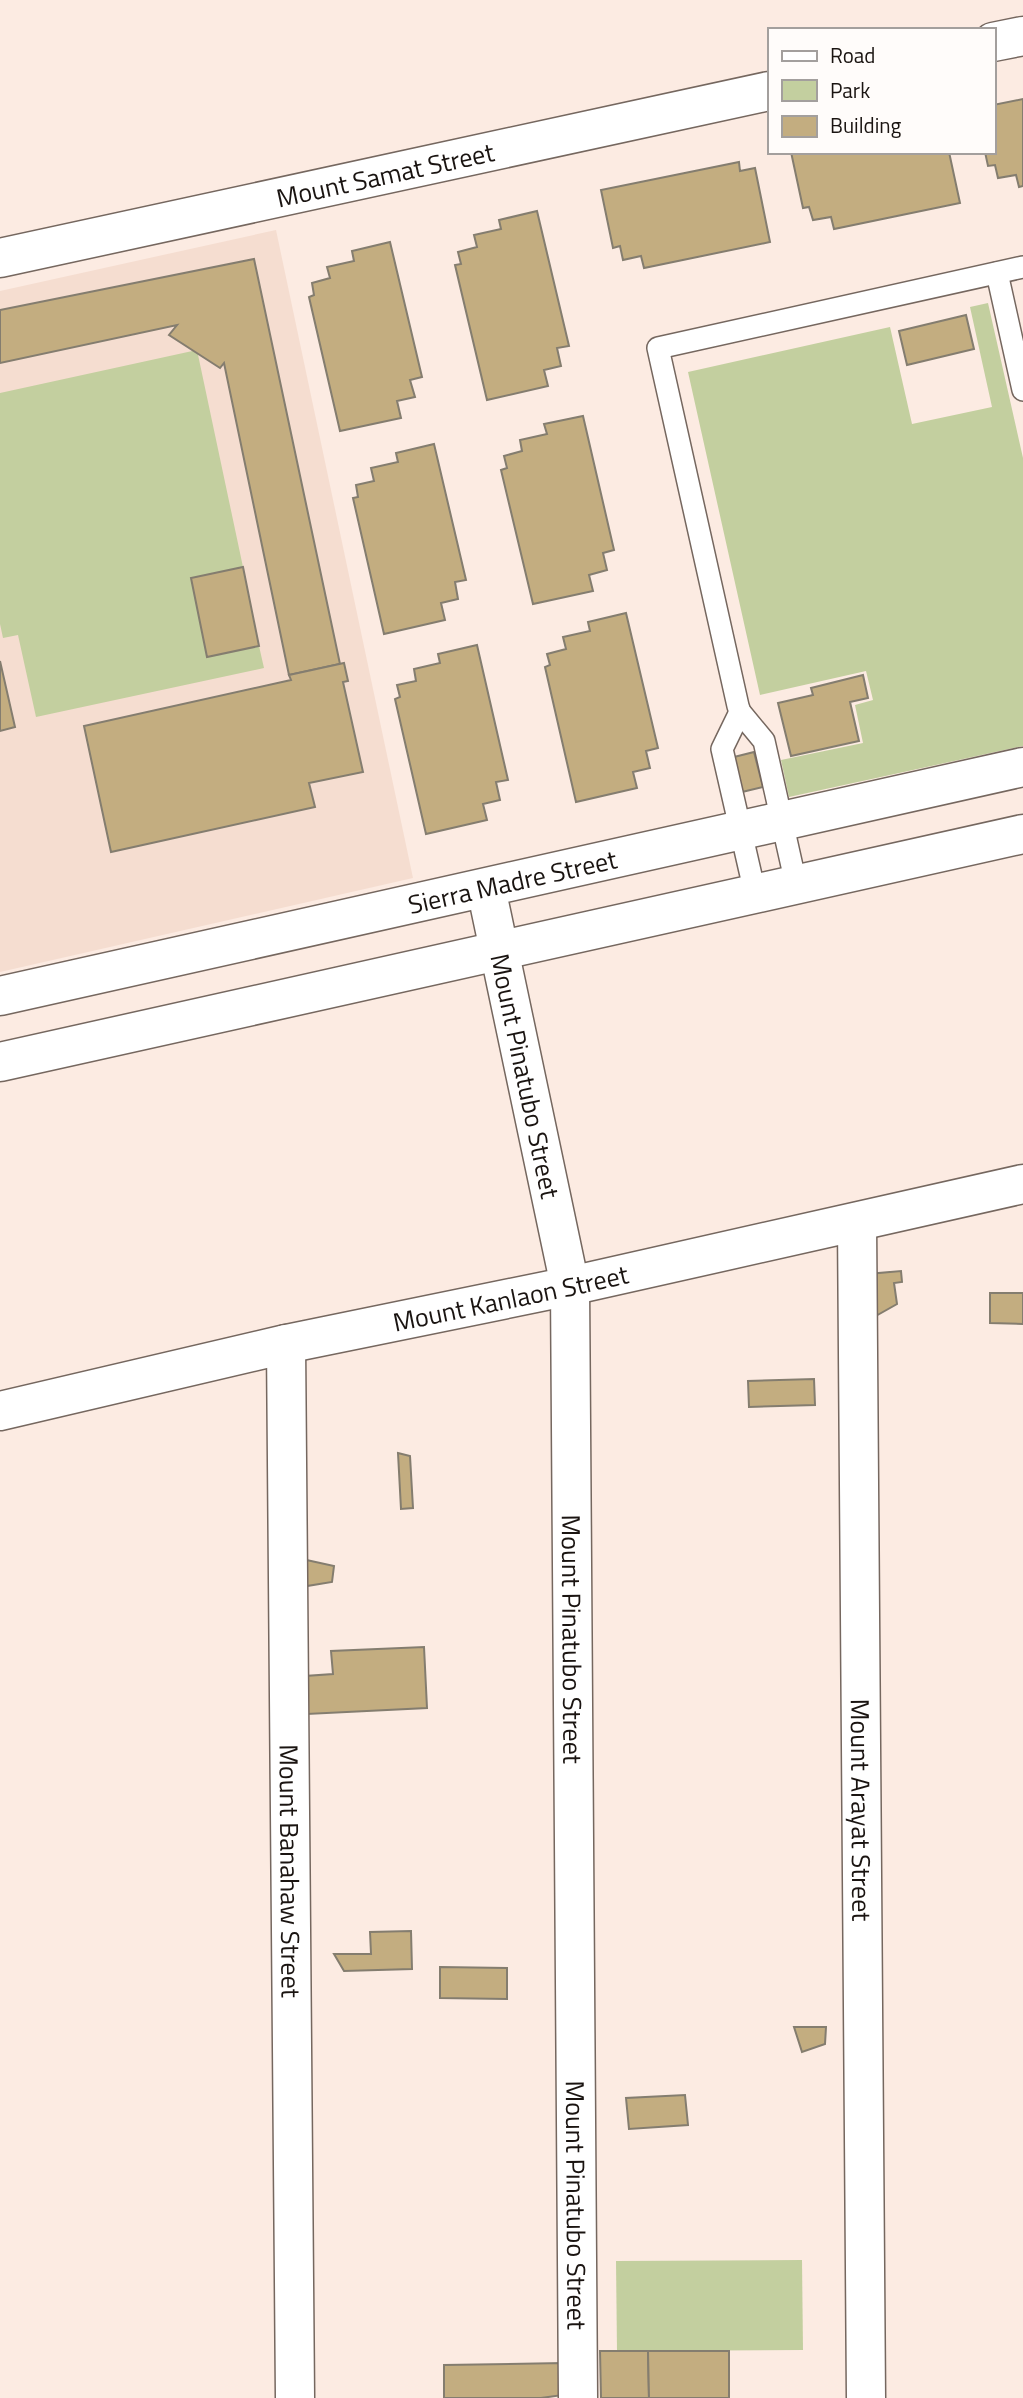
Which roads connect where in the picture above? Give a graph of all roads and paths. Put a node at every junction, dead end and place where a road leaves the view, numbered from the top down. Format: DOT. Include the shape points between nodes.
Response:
graph roads {
  1 [pos="1023,36"];
  2 [pos="995,42"];
  3 [pos="768,91"];
  4 [pos="0,258"];
  5 [pos="1023,267"];
  6 [pos="997,273"];
  7 [pos="1023,390"];
  8 [pos="740,712"];
  9 [pos="1023,767"];
  10 [pos="783,821"];
  11 [pos="741,830"];
  12 [pos="1023,834"];
  13 [pos="796,884"];
  14 [pos="486,888"];
  15 [pos="755,893"];
  16 [pos="500,950"];
  17 [pos="0,996"];
  18 [pos="0,1062"];
  19 [pos="1023,1185"];
  20 [pos="857,1222"];
  21 [pos="570,1286"];
  22 [pos="286,1344"];
  23 [pos="0,1411"];
  24 [pos="295,2398"];
  25 [pos="578,2398"];
  26 [pos="866,2398"];
  1 -- 2 [label="street"];
  3 -- 4 [label="street, Mount Samat Street"];
  5 -- 6 [label="lane"];
  6 -- 7 [label="lane"];
  6 -- 8 [label="lane" via="658,348"];
  8 -- 10 [label="lane" via="764,741"];
  8 -- 11 [label="lane" via="722,749"];
  9 -- 10 [label="street, Sierra Madre Street"];
  10 -- 11 [label="street, Sierra Madre Street"];
  10 -- 13 [label="lane"];
  11 -- 14 [label="street, Sierra Madre Street"];
  11 -- 15 [label="lane"];
  12 -- 13 [label="street"];
  13 -- 15 [label="street"];
  14 -- 16 [label="street, Mount Pinatubo Street"];
  14 -- 17 [label="street, Sierra Madre Street"];
  15 -- 16 [label="street"];
  16 -- 18 [label="street"];
  16 -- 21 [label="street, Mount Pinatubo Street"];
  19 -- 20 [label="street, Mount Kanlaon Street"];
  20 -- 21 [label="street, Mount Kanlaon Street"];
  20 -- 26 [label="street, Mount Arayat Street"];
  21 -- 22 [label="street, Mount Kanlaon Street"];
  21 -- 25 [label="street, Mount Pinatubo Street"];
  22 -- 23 [label="street, Mount Kanlaon Street"];
  22 -- 24 [label="street, Mount Banahaw Street"];
}
